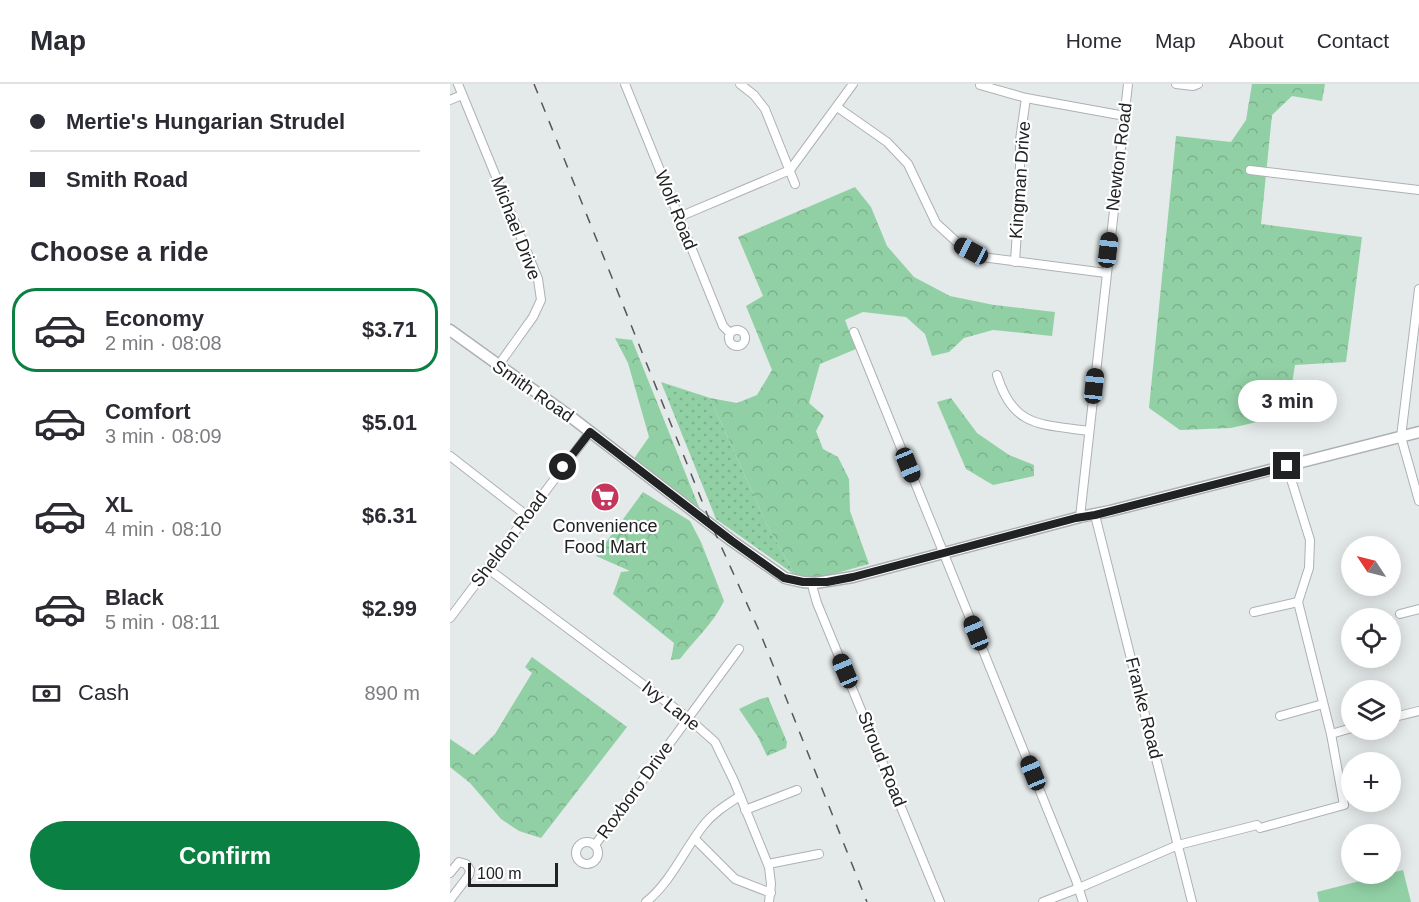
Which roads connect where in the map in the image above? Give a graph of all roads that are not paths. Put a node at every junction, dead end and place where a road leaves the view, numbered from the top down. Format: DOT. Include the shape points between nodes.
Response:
graph roads {
  1 [pos="458,84"];
  2 [pos="625,84"];
  3 [pos="741,84"];
  4 [pos="853,84"];
  5 [pos="1128,84"];
  6 [pos="1176,84"];
  7 [pos="1198,84"];
  8 [pos="980,85"];
  9 [pos="462,95"];
  10 [pos="1026,98"];
  11 [pos="450,100"];
  12 [pos="837,107"];
  13 [pos="1125,116"];
  14 [pos="790,170"];
  15 [pos="1250,170"];
  16 [pos="795,184"];
  17 [pos="1419,190"];
  18 [pos="679,217"];
  19 [pos="1015,262"];
  20 [pos="1106,273"];
  21 [pos="1419,289"];
  22 [pos="450,330"];
  23 [pos="854,332"];
  24 [pos="730,333"];
  25 [pos="498,366"];
  26 [pos="998,375"];
  27 [pos="590,432"];
  28 [pos="1089,432"];
  29 [pos="1419,432"];
  30 [pos="1401,437"];
  31 [pos="450,456"];
  32 [pos="1287,466"];
  33 [pos="1419,501"];
  34 [pos="526,515"];
  35 [pos="1095,515"];
  36 [pos="1080,517"];
  37 [pos="944,553"];
  38 [pos="487,568"];
  39 [pos="813,583"];
  40 [pos="1298,602"];
  41 [pos="1419,609"];
  42 [pos="1254,612"];
  43 [pos="1401,614"];
  44 [pos="450,618"];
  45 [pos="739,649"];
  46 [pos="1323,704"];
  47 [pos="1419,711"];
  48 [pos="1401,715"];
  49 [pos="1280,716"];
  50 [pos="688,718"];
  51 [pos="1341,731"];
  52 [pos="1331,734"];
  53 [pos="797,790"];
  54 [pos="740,796"];
  55 [pos="745,810"];
  56 [pos="695,839"];
  57 [pos="595,845"];
  58 [pos="1178,845"];
  59 [pos="819,854"];
  60 [pos="768,864"];
  61 [pos="450,873"];
  62 [pos="1079,888"];
  63 [pos="771,892"];
  64 [pos="450,900"];
  65 [pos="650,901"];
  66 [pos="769,902"];
  67 [pos="940,902"];
  68 [pos="1043,902"];
  69 [pos="1083,902"];
  70 [pos="1192,902"];
  1 -- 9 [label="street, Michael Drive"];
  2 -- 18 [label="street, Wolf Road"];
  3 -- 14 [label="street" via="765,109"];
  4 -- 12 [label="street"];
  5 -- 13 [label="street, Newton Road"];
  6 -- 7 [label="street"];
  8 -- 10 [label="street"];
  9 -- 11 [label="street"];
  9 -- 25 [label="street, Michael Drive" via="538,279 541,300"];
  10 -- 13 [label="street"];
  10 -- 19 [label="street, Kingman Drive" via="1020,140"];
  12 -- 14 [label="street"];
  12 -- 19 [label="street" via="887,142 908,164 936,223 960,245 982,257"];
  13 -- 20 [label="street, Newton Road"];
  14 -- 16 [label="street"];
  14 -- 18 [label="street"];
  15 -- 17 [label="street"];
  18 -- 24 [label="street, Wolf Road" via="723,326"];
  19 -- 20 [label="street"];
  20 -- 28 [label="street, Newton Road"];
  21 -- 30 [label="street"];
  22 -- 25 [label="main road, Smith Road"];
  23 -- 37 [label="street"];
  25 -- 27 [label="main road, Smith Road"];
  26 -- 28 [label="street" via="1003,395 1016,412 1032,423"];
  27 -- 34 [label="street, Sheldon Road"];
  27 -- 39 [label="main road, Smith Road" via="774,571 793,580"];
  28 -- 36 [label="street, Newton Road"];
  29 -- 30 [label="main road, Smith Road"];
  30 -- 32 [label="main road, Smith Road"];
  30 -- 33 [label="street"];
  31 -- 34 [label="street"];
  32 -- 35 [label="main road, Smith Road"];
  32 -- 40 [label="street" via="1310,540 1309,568"];
  34 -- 38 [label="street, Sheldon Road"];
  35 -- 36 [label="main road, Smith Road"];
  35 -- 58 [label="street, Franke Road"];
  36 -- 37 [label="main road, Smith Road"];
  37 -- 39 [label="main road, Smith Road" via="851,578"];
  37 -- 62 [label="street"];
  38 -- 44 [label="street, Sheldon Road"];
  38 -- 50 [label="street, Ivy Lane"];
  39 -- 67 [label="street, Stroud Road" via="817,603"];
  40 -- 42 [label="street"];
  40 -- 46 [label="street"];
  41 -- 43 [label="street"];
  45 -- 50 [label="street, Roxboro Drive"];
  46 -- 49 [label="street"];
  46 -- 52 [label="street"];
  47 -- 48 [label="street"];
  50 -- 54 [label="street, Ivy Lane" via="715,742"];
  50 -- 57 [label="street, Roxboro Drive"];
  51 -- 52 [label="street"];
  52 -- 58 [label="street" via="1344,805"];
  53 -- 55 [label="street"];
  54 -- 55 [label="street, Ivy Lane"];
  54 -- 56 [label="street" via="715,813"];
  55 -- 60 [label="street, Ivy Lane"];
  56 -- 63 [label="street" via="735,879"];
  56 -- 65 [label="street"];
  58 -- 62 [label="street"];
  58 -- 70 [label="street, Franke Road"];
  59 -- 60 [label="street"];
  60 -- 63 [label="street, Ivy Lane"];
  61 -- 64 [label="street" via="459,862 470,870"];
  62 -- 68 [label="street"];
  62 -- 69 [label="street"];
  63 -- 66 [label="street, Ivy Lane"];
}
